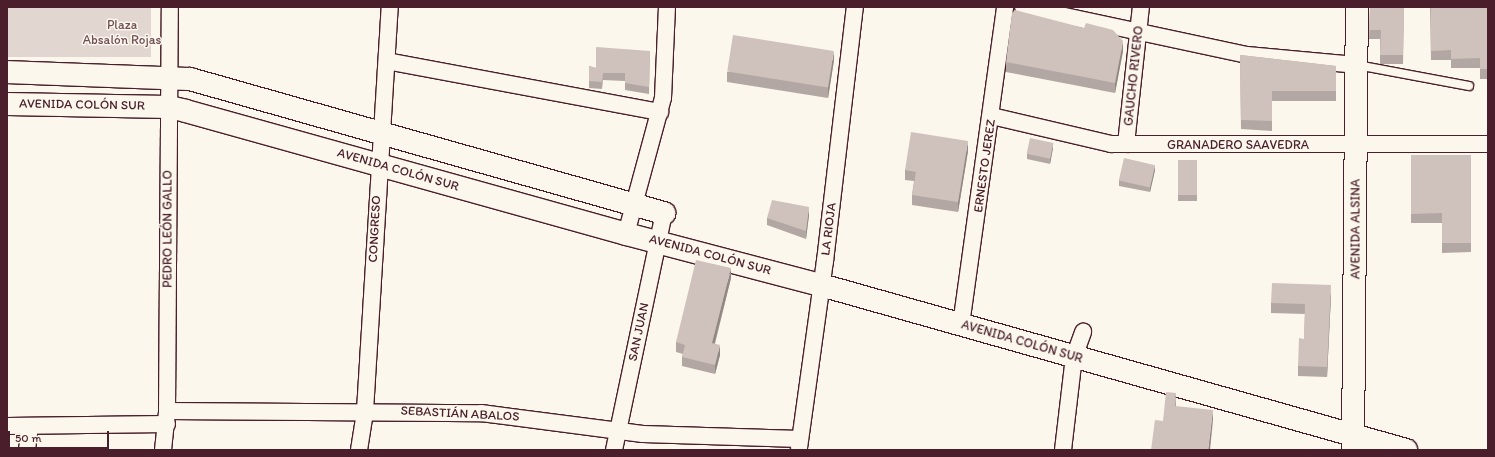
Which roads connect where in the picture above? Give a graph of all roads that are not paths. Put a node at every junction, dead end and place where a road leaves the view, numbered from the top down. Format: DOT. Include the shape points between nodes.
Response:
graph roads {
  1 [pos="170,7"];
  2 [pos="390,7"];
  3 [pos="667,7"];
  4 [pos="855,7"];
  5 [pos="1005,7"];
  6 [pos="1023,7"];
  7 [pos="1142,7"];
  8 [pos="1357,7"];
  9 [pos="1138,32"];
  10 [pos="387,61"];
  11 [pos="1356,65"];
  12 [pos="7,72"];
  13 [pos="169,76"];
  14 [pos="1469,86"];
  15 [pos="7,104"];
  16 [pos="169,107"];
  17 [pos="660,112"];
  18 [pos="992,116"];
  19 [pos="383,134"];
  20 [pos="1126,144"];
  21 [pos="1488,144"];
  22 [pos="1356,146"];
  23 [pos="379,165"];
  24 [pos="634,204"];
  25 [pos="664,213"];
  26 [pos="626,234"];
  27 [pos="658,240"];
  28 [pos="821,285"];
  29 [pos="961,325"];
  30 [pos="1083,332"];
  31 [pos="1074,358"];
  32 [pos="365,411"];
  33 [pos="167,417"];
  34 [pos="7,426"];
  35 [pos="30,426"];
  36 [pos="618,430"];
  37 [pos="1354,443"];
  38 [pos="799,444"];
  39 [pos="27,450"];
  40 [pos="163,450"];
  41 [pos="360,450"];
  42 [pos="614,450"];
  43 [pos="1063,450"];
  44 [pos="1406,450"];
  1 -- 13 [label="street, PEDRO LEÓN GALLO"];
  2 -- 10 [label="street, CONGRESO"];
  3 -- 17 [label="street"];
  4 -- 28 [label="street, LA RIOJA"];
  5 -- 18 [label="street, ERNESTO JEREZ"];
  6 -- 9 [label="street"];
  7 -- 9 [label="street, GAUCHO RIVERO"];
  8 -- 11 [label="main road, AVENIDA ALSINA"];
  9 -- 11 [label="street" via="1247,55"];
  9 -- 20 [label="street, GAUCHO RIVERO"];
  10 -- 17 [label="street"];
  10 -- 19 [label="street, CONGRESO"];
  11 -- 14 [label="lane"];
  11 -- 22 [label="main road, AVENIDA ALSINA"];
  12 -- 13 [label="main road"];
  13 -- 16 [label="street, PEDRO LEÓN GALLO"];
  13 -- 19 [label="main road" via="190,79"];
  15 -- 16 [label="main road, AVENIDA COLÓN SUR"];
  16 -- 23 [label="main road, AVENIDA COLÓN SUR"];
  16 -- 33 [label="street, PEDRO LEÓN GALLO"];
  17 -- 24 [label="street"];
  18 -- 20 [label="street, GRANADERO SAAVEDRA" via="1097,141"];
  18 -- 29 [label="street, ERNESTO JEREZ"];
  19 -- 23 [label="street, CONGRESO"];
  19 -- 24 [label="main road"];
  20 -- 22 [label="street, GRANADERO SAAVEDRA"];
  21 -- 22 [label="street, GRANADERO SAAVEDRA"];
  22 -- 37 [label="main road, AVENIDA ALSINA"];
  23 -- 26 [label="main road, AVENIDA COLÓN SUR"];
  23 -- 32 [label="street, CONGRESO"];
  24 -- 25 [label="main road"];
  24 -- 26 [label="street"];
  25 -- 27 [label="street, SAN JUAN"];
  26 -- 27 [label="main road, AVENIDA COLÓN SUR"];
  27 -- 28 [label="main road, AVENIDA COLÓN SUR"];
  27 -- 36 [label="street, SAN JUAN"];
  28 -- 29 [label="main road, AVENIDA COLÓN SUR"];
  28 -- 38 [label="street, LA RIOJA"];
  29 -- 31 [label="main road, AVENIDA COLÓN SUR"];
  30 -- 31 [label="street"];
  31 -- 37 [label="main road, AVENIDA COLÓN SUR"];
  31 -- 43 [label="street"];
  32 -- 33 [label="street, SEBASTIÁN ABALOS"];
  32 -- 36 [label="street, SEBASTIÁN ABALOS" via="504,414"];
  32 -- 41 [label="street, CONGRESO"];
  33 -- 35 [label="street, SEBASTIÁN ABALOS"];
  33 -- 40 [label="street, PEDRO LEÓN GALLO"];
  34 -- 35 [label="street, SEBASTIÁN ABALOS"];
  35 -- 39 [label="street"];
  36 -- 38 [label="street, SEBASTIÁN ABALOS" via="643,434"];
  36 -- 42 [label="street, SAN JUAN"];
  37 -- 44 [label="main road, AVENIDA COLÓN SUR"];
}
